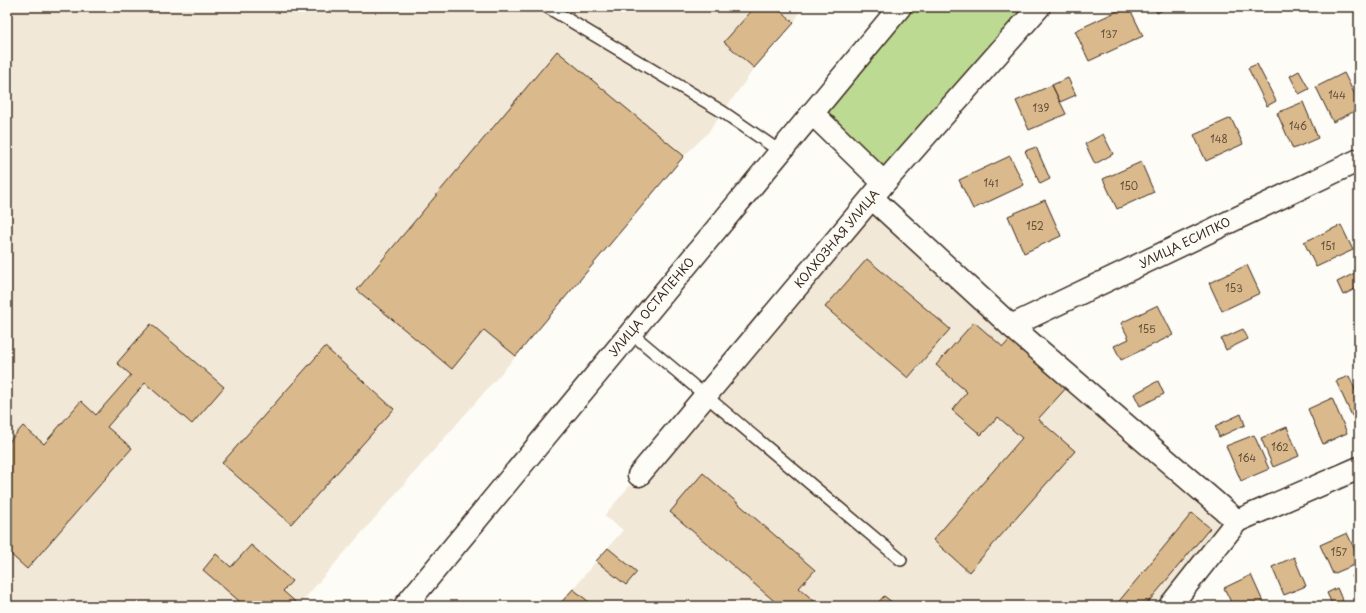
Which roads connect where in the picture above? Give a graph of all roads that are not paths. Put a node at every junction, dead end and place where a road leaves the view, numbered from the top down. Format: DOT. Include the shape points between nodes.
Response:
graph roads {
  1 [pos="547,7"];
  2 [pos="900,7"];
  3 [pos="1039,7"];
  4 [pos="812,113"];
  5 [pos="781,152"];
  6 [pos="1359,160"];
  7 [pos="878,191"];
  8 [pos="1012,326"];
  9 [pos="631,333"];
  10 [pos="705,396"];
  11 [pos="1359,468"];
  12 [pos="639,474"];
  13 [pos="1237,521"];
  14 [pos="901,560"];
  15 [pos="405,606"];
  16 [pos="1170,606"];
  1 -- 5 [label="lane" via="723,112"];
  2 -- 4 [label="street, УЛИЦА ОСТАПЕНКО"];
  3 -- 7 [label="street, КОЛХОЗНАЯ УЛИЦА"];
  4 -- 5 [label="street, УЛИЦА ОСТАПЕНКО"];
  4 -- 7 [label="street"];
  5 -- 9 [label="street, УЛИЦА ОСТАПЕНКО"];
  6 -- 8 [label="street, УЛИЦА ЕСИПКО"];
  7 -- 8 [label="street"];
  7 -- 10 [label="street, КОЛХОЗНАЯ УЛИЦА"];
  8 -- 13 [label="street"];
  9 -- 10 [label="lane"];
  9 -- 15 [label="street, УЛИЦА ОСТАПЕНКО"];
  10 -- 12 [label="street, КОЛХОЗНАЯ УЛИЦА"];
  10 -- 14 [label="lane"];
  11 -- 13 [label="street"];
  13 -- 16 [label="street"];
}
